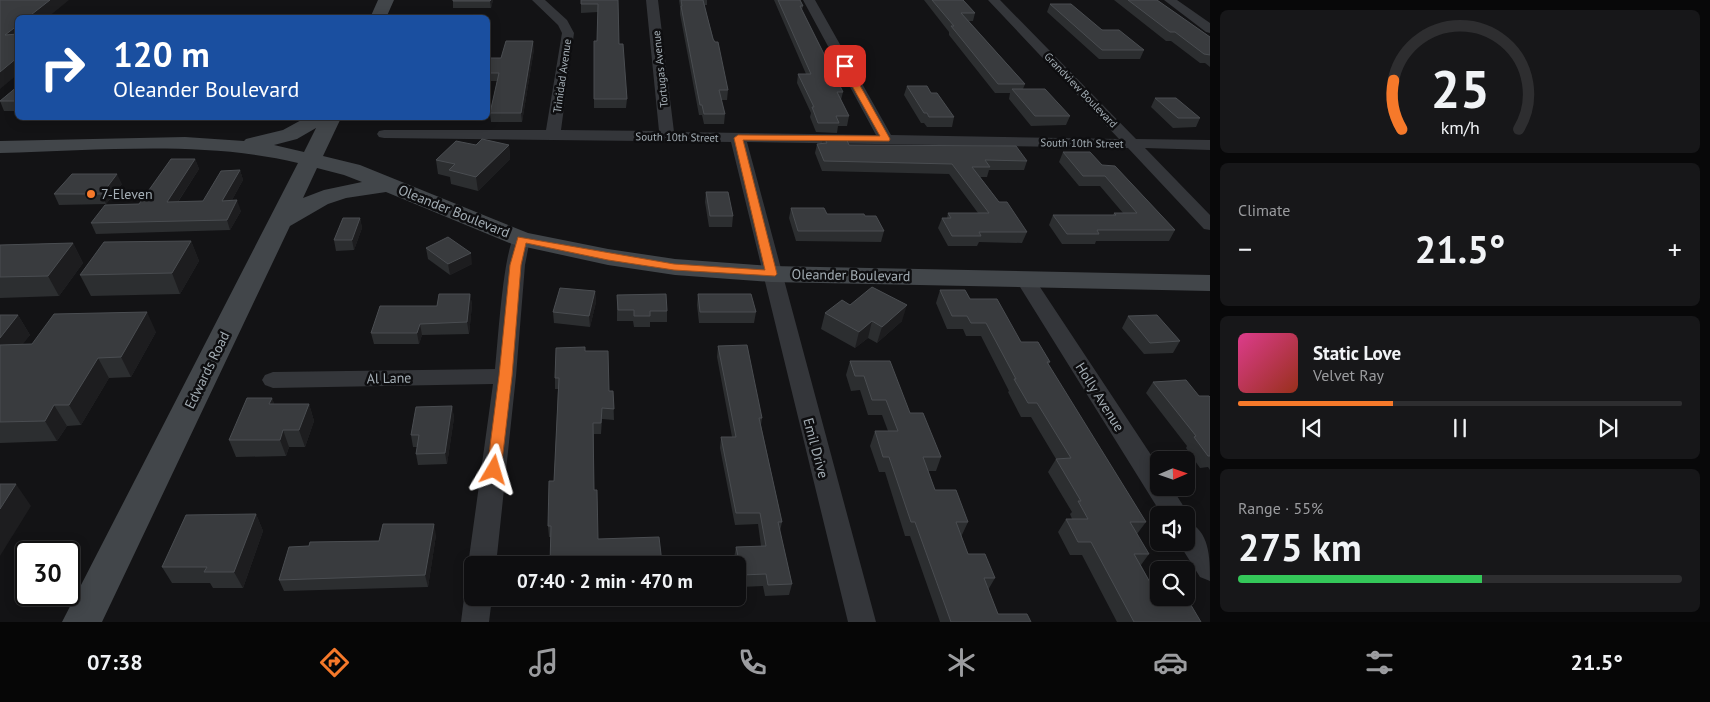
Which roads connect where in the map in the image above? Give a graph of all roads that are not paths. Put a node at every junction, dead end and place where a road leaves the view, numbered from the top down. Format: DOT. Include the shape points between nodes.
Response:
graph roads {
  1 [pos="386,0"];
  2 [pos="538,0"];
  3 [pos="652,0"];
  4 [pos="809,0"];
  5 [pos="994,0"];
  6 [pos="1170,0"];
  7 [pos="379,15"];
  8 [pos="1210,28"];
  9 [pos="315,120"];
  10 [pos="330,120"];
  11 [pos="384,134"];
  12 [pos="553,134"];
  13 [pos="667,138"];
  14 [pos="738,138"];
  15 [pos="886,139"];
  16 [pos="1134,144"];
  17 [pos="227,145"];
  18 [pos="1210,145"];
  19 [pos="0,147"];
  20 [pos="311,159"];
  21 [pos="388,185"];
  22 [pos="280,222"];
  23 [pos="1210,225"];
  24 [pos="521,239"];
  25 [pos="771,274"];
  26 [pos="1025,279"];
  27 [pos="1210,283"];
  28 [pos="505,376"];
  29 [pos="274,380"];
  30 [pos="1170,506"];
  31 [pos="1195,546"];
  32 [pos="483,556"];
  33 [pos="1210,569"];
  34 [pos="477,606"];
  35 [pos="82,622"];
  36 [pos="475,622"];
  37 [pos="862,622"];
  1 -- 7 [label="main road"];
  2 -- 12 [label="street, Trinidad Avenue" via="563,23 568,33"];
  3 -- 13 [label="street, Tortugas Avenue"];
  4 -- 15 [label="street"];
  5 -- 16 [label="street, Grandview Boulevard"];
  6 -- 8 [label="street"];
  9 -- 17 [label="main road" via="290,135 263,142"];
  10 -- 20 [label="main road, Edwards Road"];
  11 -- 12 [label="street, South 10th Street"];
  12 -- 13 [label="street, South 10th Street"];
  13 -- 14 [label="street, South 10th Street"];
  14 -- 15 [label="street, South 10th Street"];
  14 -- 25 [label="street"];
  15 -- 16 [label="street, South 10th Street"];
  16 -- 18 [label="street, South 10th Street"];
  16 -- 23 [label="street, Grandview Boulevard"];
  17 -- 19 [label="main road, Oleander Boulevard"];
  17 -- 20 [label="main road, Oleander Boulevard"];
  20 -- 21 [label="main road, Oleander Boulevard" via="352,170"];
  20 -- 22 [label="main road, Edwards Road"];
  21 -- 22 [label="main road" via="314,200"];
  21 -- 24 [label="main road, Oleander Boulevard"];
  22 -- 35 [label="main road, Edwards Road"];
  24 -- 25 [label="main road, Oleander Boulevard" via="674,267"];
  24 -- 28 [label="street"];
  25 -- 26 [label="main road, Oleander Boulevard"];
  25 -- 37 [label="street, Emil Drive"];
  26 -- 27 [label="main road, Oleander Boulevard"];
  26 -- 30 [label="street, Holly Avenue"];
  28 -- 29 [label="street, Al Lane"];
  28 -- 32 [label="street"];
  31 -- 33 [label="street"];
  34 -- 36 [label="street"];
}
